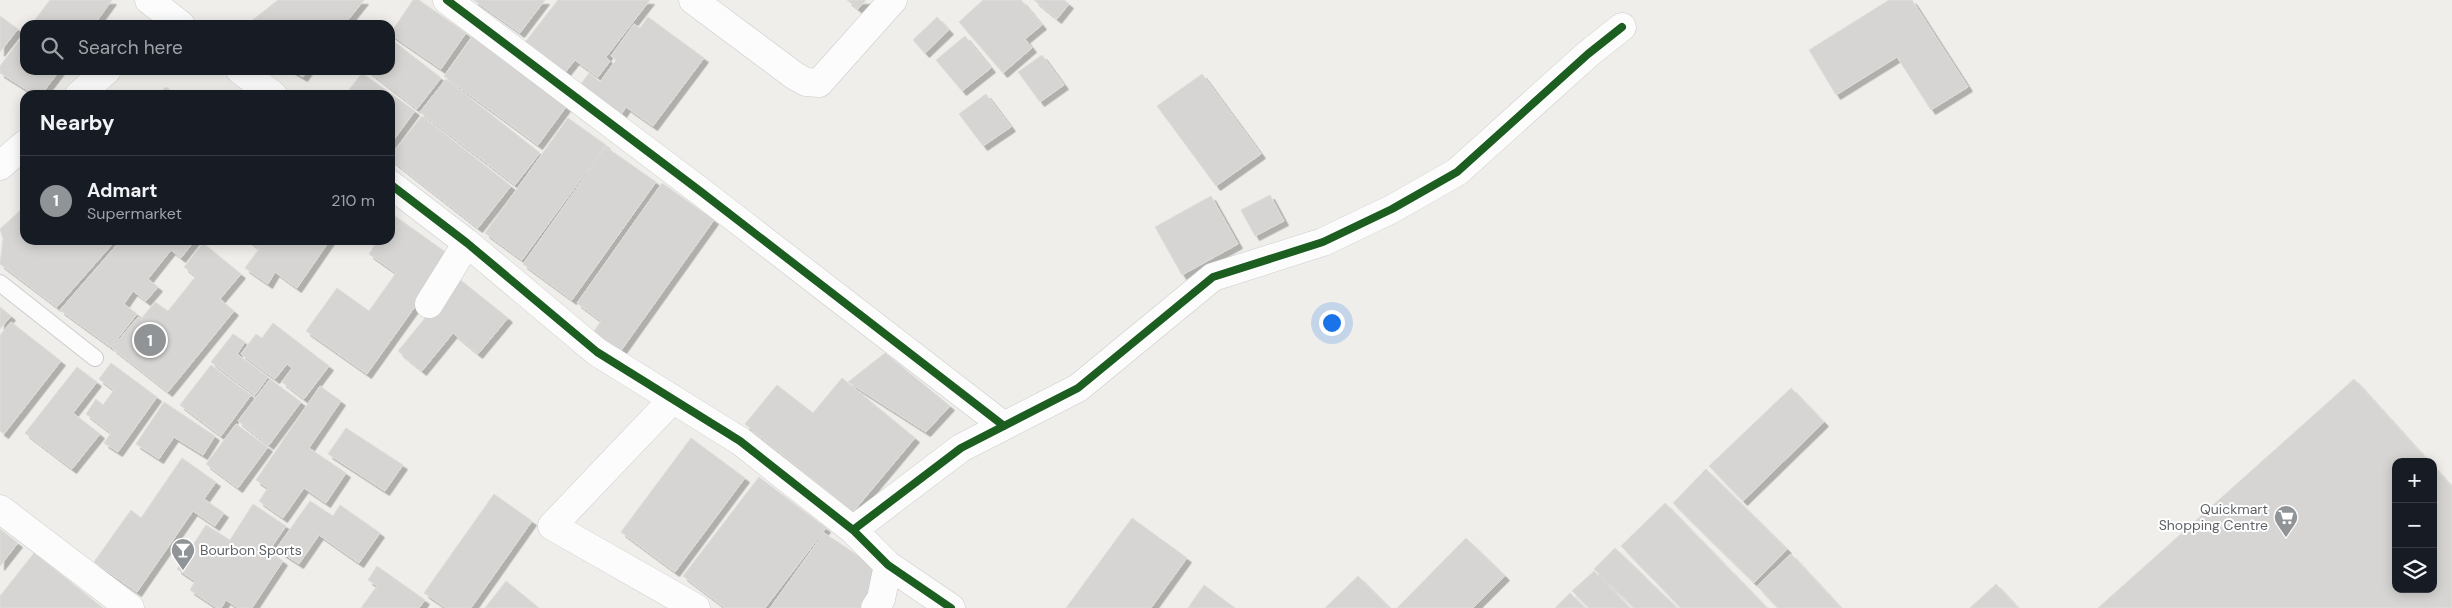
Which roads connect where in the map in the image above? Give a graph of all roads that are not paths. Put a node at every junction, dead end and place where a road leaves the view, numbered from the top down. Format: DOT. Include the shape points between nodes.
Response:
graph roads {
  1 [pos="447,0"];
  2 [pos="693,0"];
  3 [pos="893,0"];
  4 [pos="1622,27"];
  5 [pos="101,75"];
  6 [pos="246,75"];
  7 [pos="85,90"];
  8 [pos="266,90"];
  9 [pos="20,148"];
  10 [pos="0,166"];
  11 [pos="395,188"];
  12 [pos="466,243"];
  13 [pos="0,283"];
  14 [pos="429,304"];
  15 [pos="95,358"];
  16 [pos="672,400"];
  17 [pos="1004,426"];
  18 [pos="0,509"];
  19 [pos="853,530"];
  20 [pos="888,565"];
  21 [pos="130,608"];
  22 [pos="696,608"];
  23 [pos="875,608"];
  24 [pos="951,608"];
  1 -- 17 [label="street"];
  2 -- 3 [label="street" via="795,76 806,82 819,83"];
  4 -- 17 [label="street" via="1457,172 1392,209 1323,242 1213,277 1078,388"];
  5 -- 7 [label="street"];
  6 -- 8 [label="street"];
  9 -- 10 [label="street"];
  11 -- 12 [label="street"];
  12 -- 14 [label="street"];
  12 -- 16 [label="street" via="596,352"];
  13 -- 15 [label="lane"];
  16 -- 19 [label="street" via="740,441"];
  16 -- 22 [label="street" via="552,526"];
  17 -- 19 [label="street" via="961,448"];
  18 -- 21 [label="street"];
  19 -- 20 [label="street"];
  20 -- 23 [label="street" via="881,599"];
  20 -- 24 [label="street"];
}
